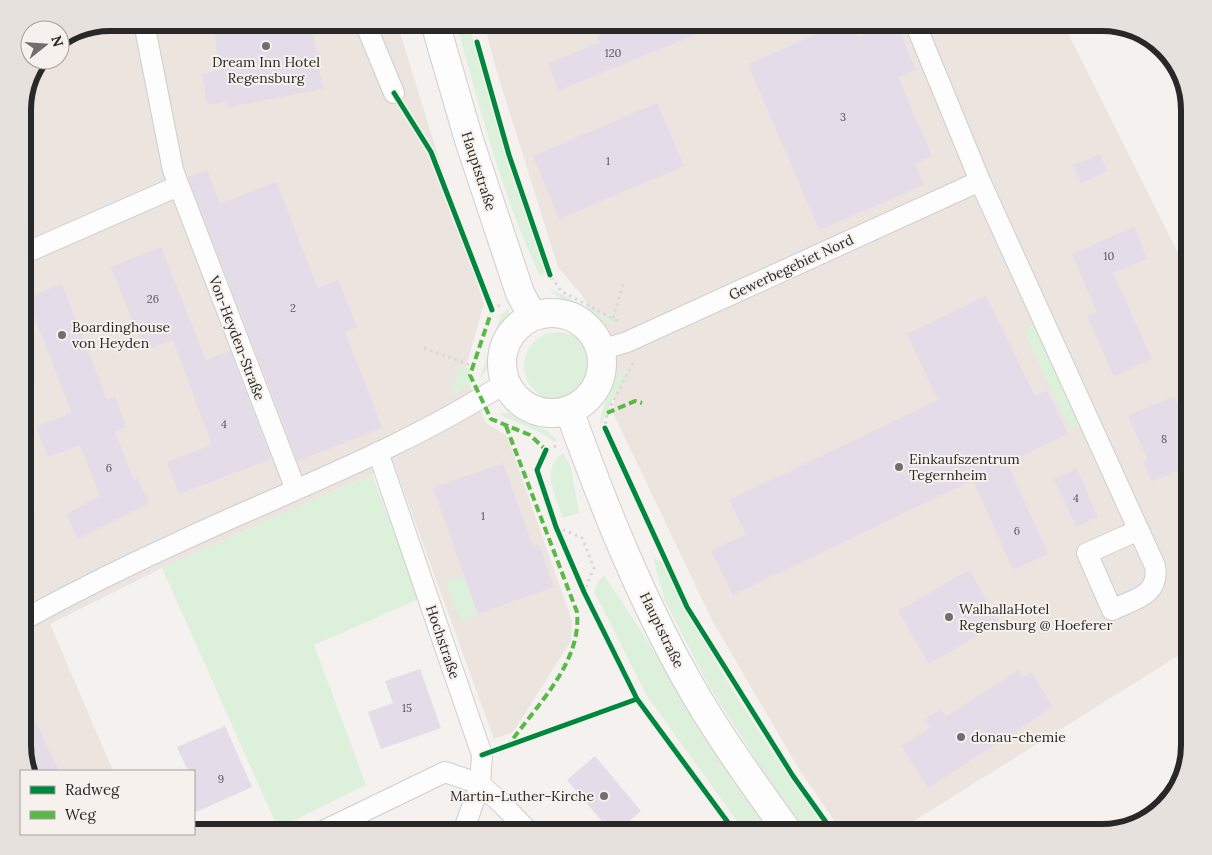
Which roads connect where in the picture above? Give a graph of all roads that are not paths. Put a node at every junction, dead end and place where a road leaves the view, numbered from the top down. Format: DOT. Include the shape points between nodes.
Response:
graph roads {
  1 [pos="146,31"];
  2 [pos="369,31"];
  3 [pos="438,31"];
  4 [pos="919,31"];
  5 [pos="394,93"];
  6 [pos="980,180"];
  7 [pos="178,186"];
  8 [pos="31,250"];
  9 [pos="532,316"];
  10 [pos="600,350"];
  11 [pos="506,383"];
  12 [pos="569,410"];
  13 [pos="378,452"];
  14 [pos="296,490"];
  15 [pos="1139,530"];
  16 [pos="31,616"];
  17 [pos="480,784"];
  18 [pos="338,824"];
  19 [pos="466,824"];
  20 [pos="521,824"];
  21 [pos="783,824"];
  1 -- 7 [label="street, Von-Heyden-Straße" via="172,170"];
  2 -- 5 [label="street"];
  3 -- 9 [label="main road, Hauptstraße" via="469,140 520,293"];
  4 -- 6 [label="street"];
  6 -- 10 [label="street, Gewerbegebiet Nord" via="627,342"];
  6 -- 15 [label="street"];
  7 -- 8 [label="street"];
  7 -- 14 [label="street, Von-Heyden-Straße"];
  9 -- 10 [label="main road" via="548,313 566,315 581,322 593,334"];
  9 -- 11 [label="main road" via="518,325 505,344 502,368"];
  10 -- 12 [label="main road" via="602,365 599,379 582,403"];
  11 -- 12 [label="main road" via="525,406 539,412"];
  11 -- 13 [label="street"];
  12 -- 21 [label="main road, Hauptstraße" via="652,614 695,694"];
  13 -- 14 [label="street"];
  13 -- 17 [label="street, Hochstraße" via="482,755"];
  14 -- 16 [label="street" via="77,590"];
  17 -- 18 [label="street" via="445,772"];
  17 -- 19 [label="street, Hochstraße"];
  17 -- 20 [label="street"];
}
